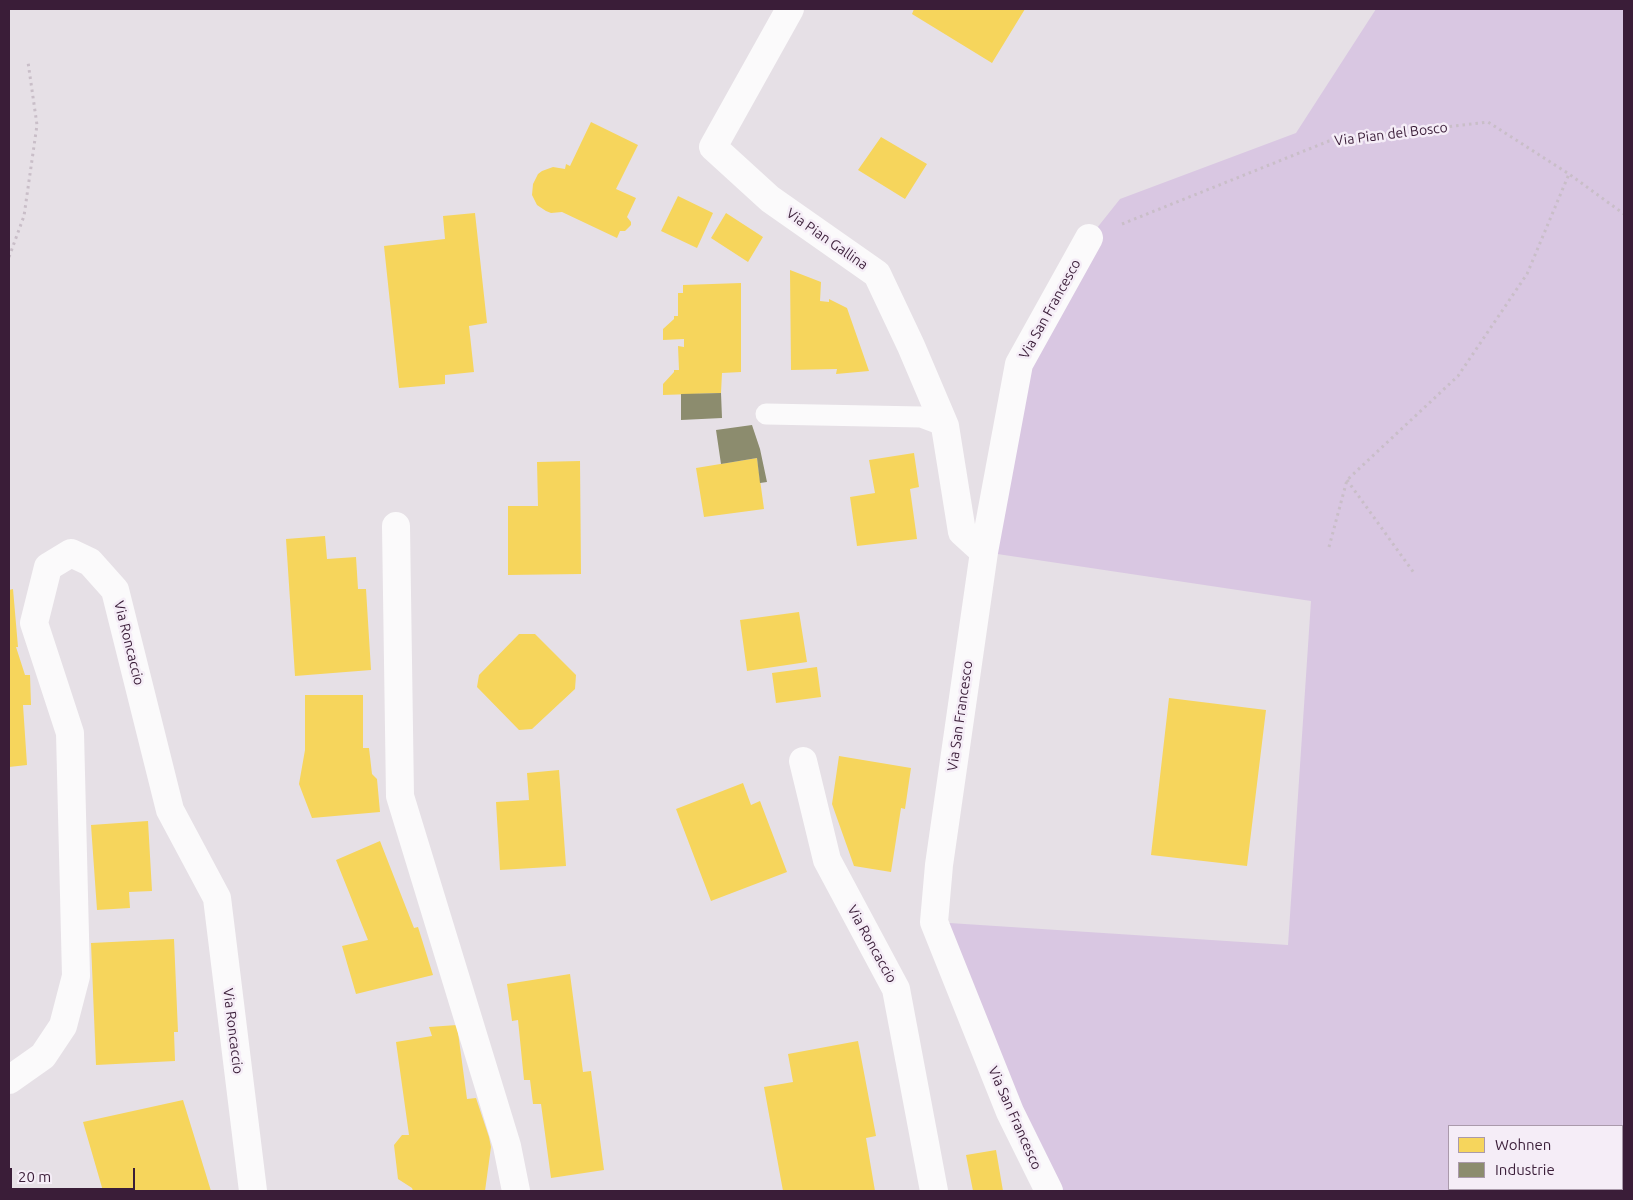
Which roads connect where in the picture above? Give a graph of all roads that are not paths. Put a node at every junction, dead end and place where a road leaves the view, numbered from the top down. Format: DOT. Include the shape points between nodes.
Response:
graph roads {
  1 [pos="790,9"];
  2 [pos="1089,238"];
  3 [pos="766,414"];
  4 [pos="945,426"];
  5 [pos="396,526"];
  6 [pos="984,552"];
  7 [pos="803,761"];
  8 [pos="9,1080"];
  9 [pos="253,1191"];
  10 [pos="516,1191"];
  11 [pos="934,1191"];
  12 [pos="1049,1191"];
  1 -- 4 [label="street, Via Pian Gallina" via="712,146 770,200 877,274 912,346"];
  2 -- 6 [label="street, Via San Francesco" via="1019,364"];
  3 -- 4 [label="lane" via="921,417"];
  4 -- 6 [label="street, Via Pian Gallina" via="962,532"];
  5 -- 10 [label="street" via="400,796 507,1146"];
  6 -- 12 [label="street, Via San Francesco" via="938,865 934,922 1010,1112"];
  7 -- 11 [label="street, Via Roncaccio" via="827,860 896,989"];
  8 -- 9 [label="street, Via Roncaccio" via="43,1056 63,1026 76,976 70,733 34,623 48,567 71,553 90,562 115,590 170,810 217,898"];
}
